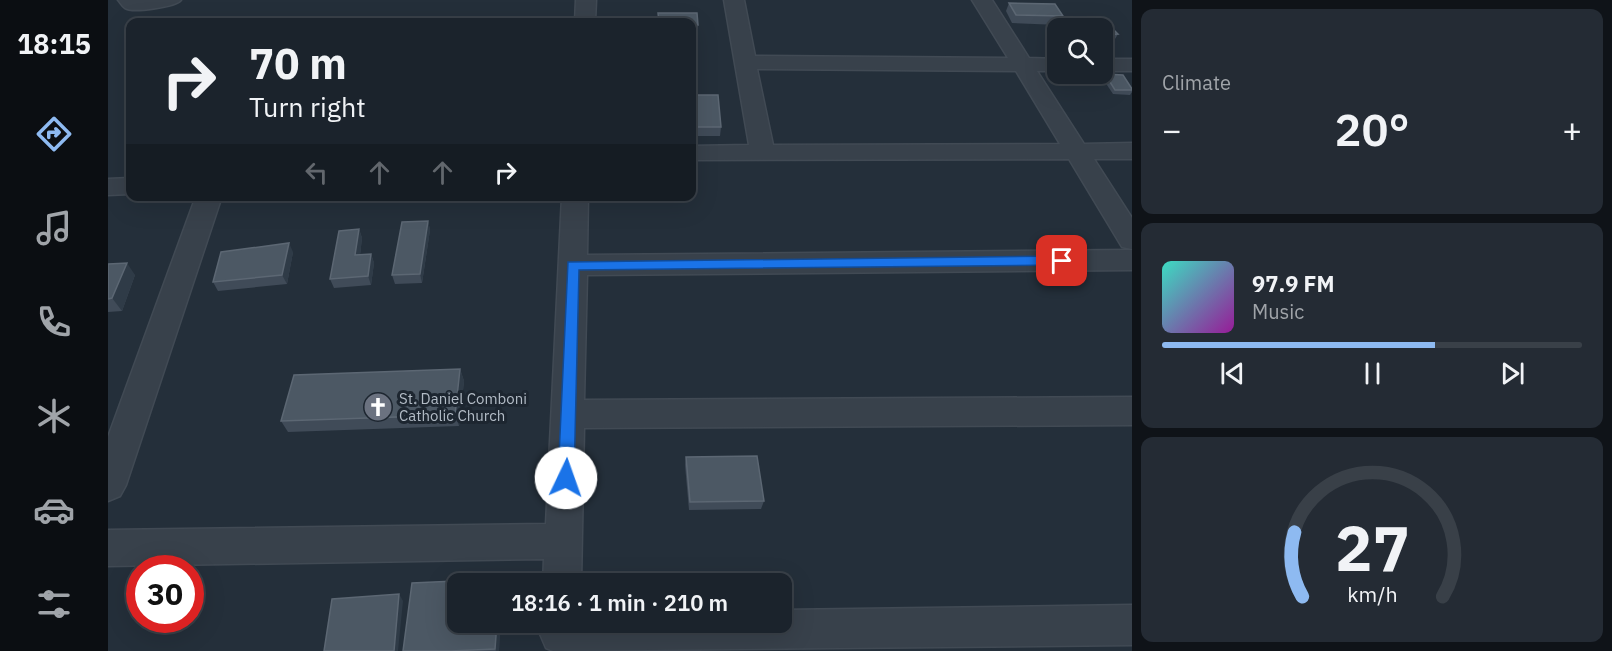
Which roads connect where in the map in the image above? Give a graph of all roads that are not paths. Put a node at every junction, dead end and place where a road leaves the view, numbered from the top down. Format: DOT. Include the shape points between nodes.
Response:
graph roads {
  1 [pos="128,0"];
  2 [pos="171,0"];
  3 [pos="586,0"];
  4 [pos="734,0"];
  5 [pos="982,0"];
  6 [pos="585,18"];
  7 [pos="745,62"];
  8 [pos="1024,64"];
  9 [pos="1047,65"];
  10 [pos="1113,65"];
  11 [pos="1132,65"];
  12 [pos="1076,150"];
  13 [pos="1132,150"];
  14 [pos="762,152"];
  15 [pos="696,153"];
  16 [pos="126,186"];
  17 [pos="108,187"];
  18 [pos="207,201"];
  19 [pos="575,201"];
  20 [pos="1132,240"];
  21 [pos="1132,260"];
  22 [pos="573,265"];
  23 [pos="1132,411"];
  24 [pos="569,414"];
  25 [pos="114,447"];
  26 [pos="108,485"];
  27 [pos="563,541"];
  28 [pos="108,548"];
  29 [pos="562,573"];
  30 [pos="1132,625"];
  31 [pos="560,636"];
  1 -- 2 [label="street" via="132,4"];
  3 -- 6 [label="street"];
  4 -- 7 [label="street"];
  5 -- 8 [label="street"];
  7 -- 8 [label="street"];
  7 -- 14 [label="street"];
  8 -- 9 [label="street"];
  8 -- 12 [label="street"];
  10 -- 11 [label="street"];
  12 -- 13 [label="street"];
  12 -- 14 [label="street"];
  12 -- 20 [label="street"];
  14 -- 15 [label="street"];
  16 -- 17 [label="street"];
  18 -- 25 [label="street"];
  19 -- 22 [label="street"];
  21 -- 22 [label="street"];
  22 -- 24 [label="street"];
  23 -- 24 [label="street"];
  24 -- 27 [label="street"];
  25 -- 26 [label="street"];
  27 -- 28 [label="street"];
  27 -- 29 [label="street"];
  30 -- 31 [label="street"];
}
